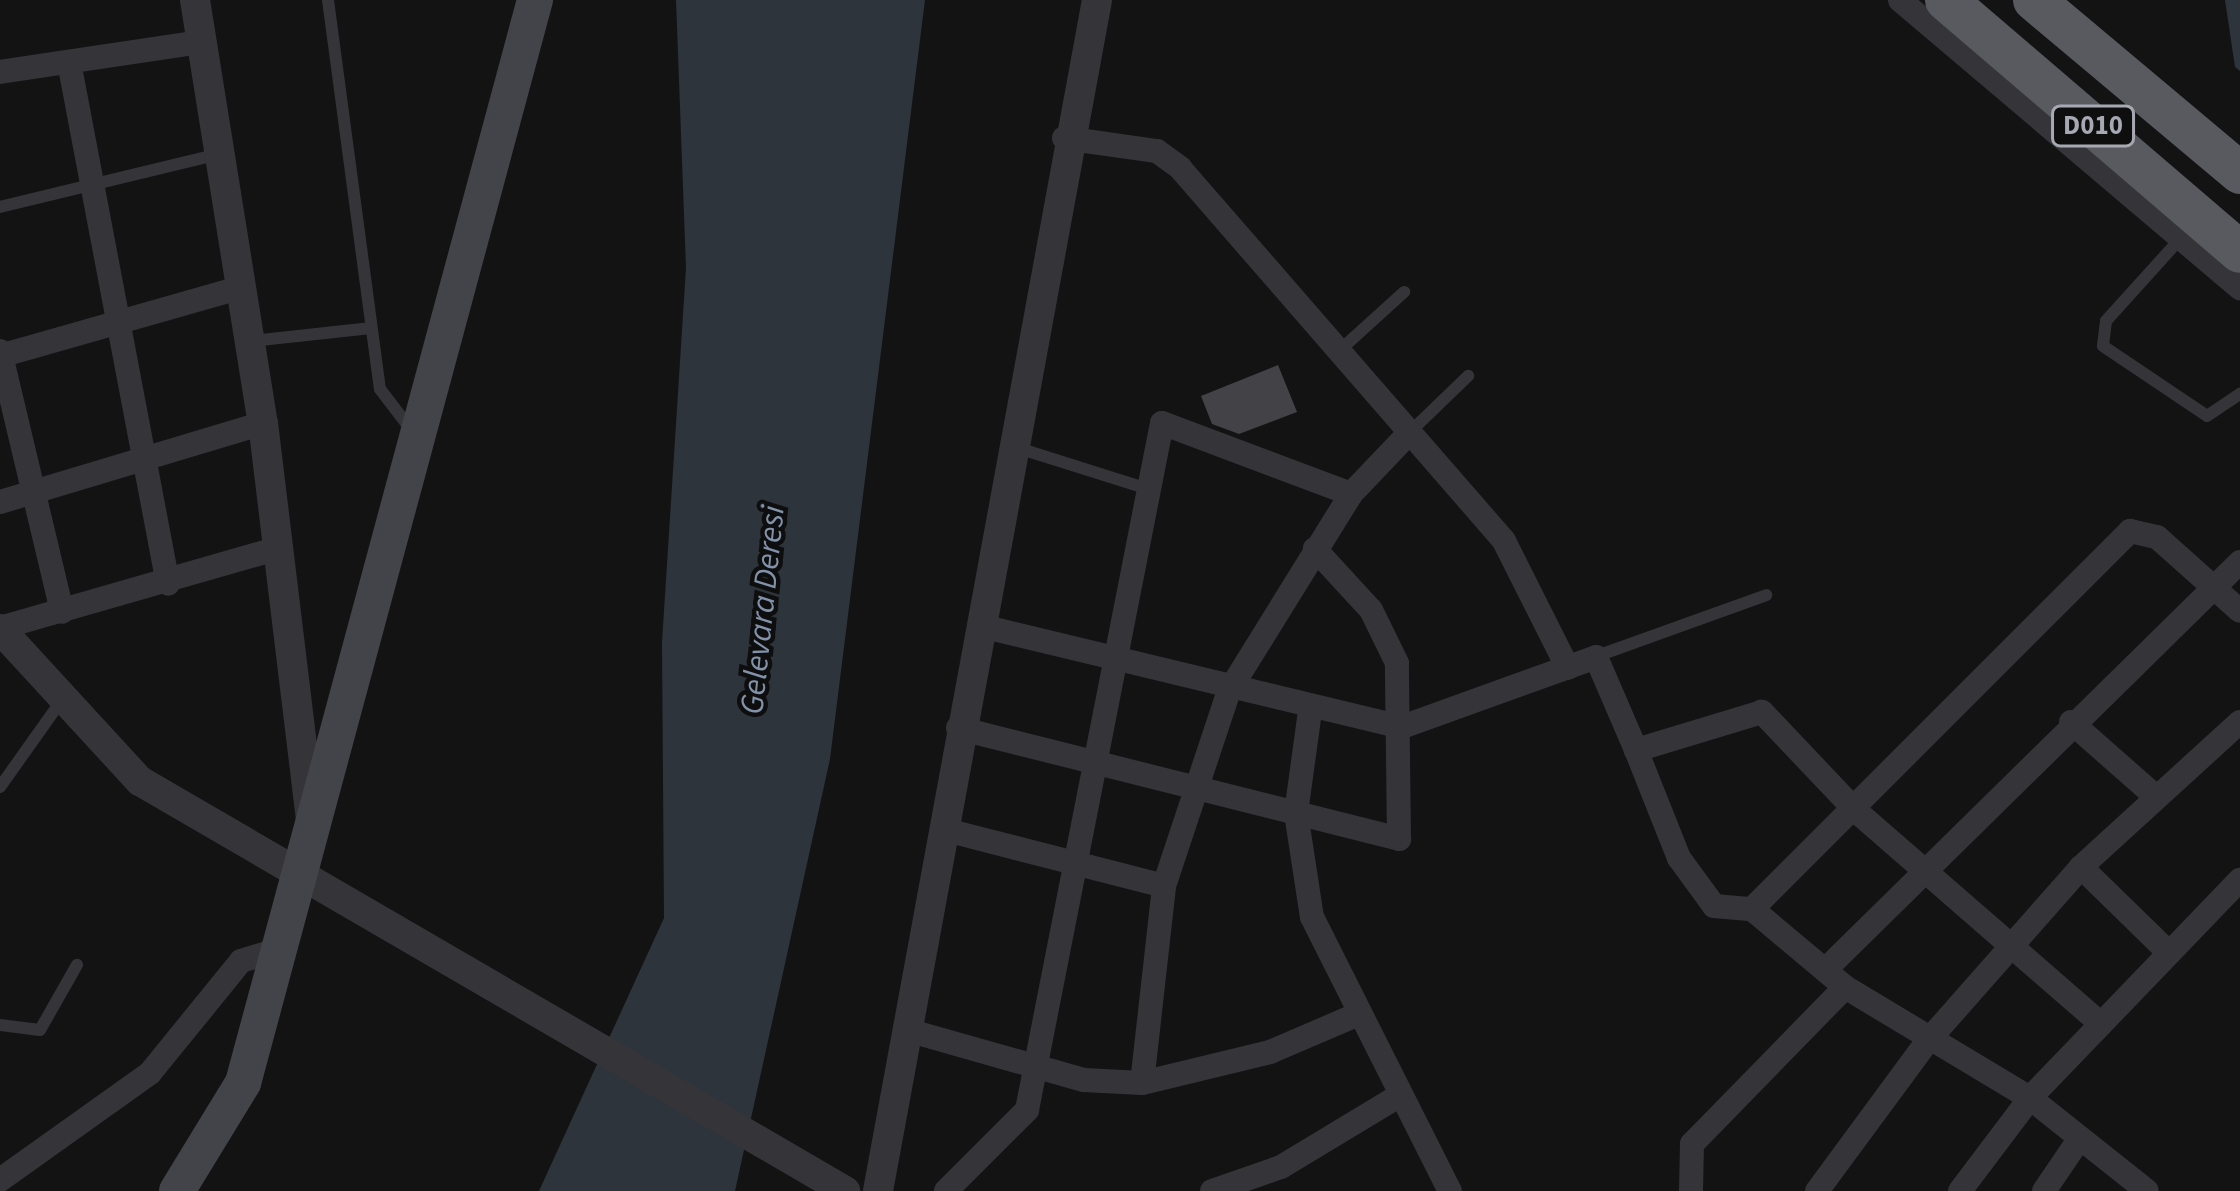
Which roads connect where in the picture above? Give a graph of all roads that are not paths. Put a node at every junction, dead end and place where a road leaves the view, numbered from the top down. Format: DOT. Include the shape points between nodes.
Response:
graph roads {
  1 [pos="195,0"];
  2 [pos="328,0"];
  3 [pos="535,0"];
  4 [pos="1097,0"];
  5 [pos="1900,0"];
  6 [pos="1946,0"];
  7 [pos="2034,0"];
  8 [pos="200,42"];
  9 [pos="69,62"];
  10 [pos="0,72"];
  11 [pos="1064,138"];
  12 [pos="220,154"];
  13 [pos="2240,173"];
  14 [pos="91,182"];
  15 [pos="0,207"];
  16 [pos="2181,238"];
  17 [pos="2240,252"];
  18 [pos="243,287"];
  19 [pos="2240,288"];
  20 [pos="1403,292"];
  21 [pos="117,322"];
  22 [pos="371,328"];
  23 [pos="251,341"];
  24 [pos="1339,351"];
  25 [pos="0,354"];
  26 [pos="1468,376"];
  27 [pos="2240,394"];
  28 [pos="263,423"];
  29 [pos="1409,433"];
  30 [pos="425,434"];
  31 [pos="1012,446"];
  32 [pos="143,459"];
  33 [pos="1148,489"];
  34 [pos="34,492"];
  35 [pos="1351,494"];
  36 [pos="0,502"];
  37 [pos="277,549"];
  38 [pos="1315,549"];
  39 [pos="2240,562"];
  40 [pos="168,584"];
  41 [pos="2217,585"];
  42 [pos="1766,595"];
  43 [pos="2240,611"];
  44 [pos="62,612"];
  45 [pos="981,626"];
  46 [pos="0,629"];
  47 [pos="1596,657"];
  48 [pos="1113,662"];
  49 [pos="1568,668"];
  50 [pos="1229,692"];
  51 [pos="59,704"];
  52 [pos="1310,711"];
  53 [pos="2072,722"];
  54 [pos="2240,722"];
  55 [pos="958,728"];
  56 [pos="1402,728"];
  57 [pos="1636,750"];
  58 [pos="1098,764"];
  59 [pos="0,787"];
  60 [pos="1198,790"];
  61 [pos="2155,796"];
  62 [pos="1856,811"];
  63 [pos="1296,813"];
  64 [pos="311,820"];
  65 [pos="942,829"];
  66 [pos="1072,856"];
  67 [pos="2081,867"];
  68 [pos="1925,872"];
  69 [pos="300,879"];
  70 [pos="2240,880"];
  71 [pos="1164,886"];
  72 [pos="1752,909"];
  73 [pos="274,951"];
  74 [pos="2168,952"];
  75 [pos="2013,954"];
  76 [pos="77,964"];
  77 [pos="1825,970"];
  78 [pos="1845,987"];
  79 [pos="1354,1016"];
  80 [pos="2101,1024"];
  81 [pos="0,1025"];
  82 [pos="907,1030"];
  83 [pos="1926,1042"];
  84 [pos="1036,1067"];
  85 [pos="1142,1083"];
  86 [pos="1397,1097"];
  87 [pos="2030,1098"];
  88 [pos="2080,1138"];
  89 [pos="0,1180"];
  90 [pos="2116,1182"];
  91 [pos="844,1190"];
  92 [pos="177,1191"];
  93 [pos="878,1191"];
  94 [pos="946,1191"];
  95 [pos="1212,1191"];
  96 [pos="1450,1191"];
  97 [pos="1691,1191"];
  98 [pos="1817,1191"];
  99 [pos="1960,1191"];
  100 [pos="2044,1191"];
  101 [pos="2147,1191"];
  1 -- 8 [label="street"];
  2 -- 22 [label="lane"];
  3 -- 30 [label="main road"];
  4 -- 11 [label="street"];
  5 -- 16 [label="street"];
  6 -- 17 [label="highway, D010"];
  7 -- 13 [label="highway, D010"];
  8 -- 9 [label="street"];
  8 -- 12 [label="street"];
  9 -- 10 [label="street"];
  9 -- 14 [label="street"];
  11 -- 24 [label="street" via="1157,151 1180,168"];
  11 -- 31 [label="street"];
  12 -- 14 [label="lane"];
  12 -- 18 [label="street"];
  14 -- 15 [label="lane"];
  14 -- 21 [label="street"];
  16 -- 19 [label="street"];
  16 -- 27 [label="lane" via="2106,321 2103,346 2207,416"];
  18 -- 21 [label="street"];
  18 -- 23 [label="street"];
  20 -- 24 [label="lane"];
  21 -- 25 [label="street"];
  21 -- 32 [label="street"];
  22 -- 23 [label="lane"];
  22 -- 30 [label="lane" via="384,400"];
  23 -- 28 [label="street"];
  24 -- 29 [label="street"];
  25 -- 34 [label="street"];
  26 -- 29 [label="lane"];
  28 -- 32 [label="street"];
  28 -- 37 [label="street"];
  29 -- 35 [label="street"];
  29 -- 49 [label="street" via="1504,541"];
  30 -- 64 [label="main road"];
  31 -- 33 [label="lane"];
  31 -- 45 [label="street"];
  32 -- 34 [label="street"];
  32 -- 40 [label="street"];
  33 -- 35 [label="street" via="1162,423"];
  33 -- 48 [label="street"];
  34 -- 36 [label="street"];
  34 -- 44 [label="street"];
  35 -- 38 [label="street"];
  37 -- 40 [label="street"];
  37 -- 64 [label="street"];
  38 -- 50 [label="street"];
  38 -- 56 [label="street" via="1387,636"];
  39 -- 41 [label="street"];
  40 -- 44 [label="street"];
  41 -- 43 [label="street"];
  41 -- 53 [label="street"];
  41 -- 62 [label="street" via="2157,537 2130,531"];
  42 -- 47 [label="lane"];
  44 -- 46 [label="street"];
  45 -- 48 [label="street"];
  45 -- 55 [label="street"];
  46 -- 51 [label="street"];
  47 -- 49 [label="street"];
  47 -- 57 [label="street"];
  48 -- 50 [label="street"];
  48 -- 58 [label="street"];
  49 -- 56 [label="street"];
  50 -- 52 [label="street"];
  50 -- 60 [label="street"];
  51 -- 59 [label="lane"];
  51 -- 69 [label="street" via="140,781"];
  52 -- 56 [label="street"];
  52 -- 63 [label="street"];
  53 -- 61 [label="street"];
  53 -- 68 [label="street"];
  54 -- 61 [label="street"];
  55 -- 58 [label="street"];
  55 -- 65 [label="street"];
  56 -- 63 [label="street" via="1399,839"];
  57 -- 62 [label="street" via="1762,712"];
  57 -- 72 [label="street" via="1679,858 1714,906"];
  58 -- 60 [label="street"];
  58 -- 66 [label="street"];
  60 -- 63 [label="street"];
  60 -- 71 [label="street"];
  61 -- 67 [label="street"];
  62 -- 68 [label="street"];
  62 -- 72 [label="street"];
  63 -- 79 [label="street" via="1312,917"];
  64 -- 69 [label="main road"];
  65 -- 66 [label="street"];
  65 -- 82 [label="street"];
  66 -- 71 [label="street"];
  66 -- 84 [label="street"];
  67 -- 74 [label="street"];
  67 -- 75 [label="street"];
  68 -- 75 [label="street"];
  68 -- 77 [label="street"];
  69 -- 73 [label="main road"];
  69 -- 91 [label="street"];
  70 -- 74 [label="street"];
  71 -- 85 [label="street"];
  72 -- 77 [label="street"];
  73 -- 89 [label="street" via="241,961 150,1073"];
  73 -- 92 [label="main road" via="243,1083"];
  74 -- 80 [label="street"];
  75 -- 80 [label="street"];
  75 -- 83 [label="street"];
  76 -- 81 [label="lane" via="40,1030"];
  77 -- 78 [label="street"];
  78 -- 83 [label="street"];
  78 -- 97 [label="street" via="1692,1144"];
  79 -- 85 [label="street" via="1253,1058"];
  79 -- 86 [label="street"];
  80 -- 87 [label="street"];
  82 -- 84 [label="street"];
  82 -- 93 [label="street"];
  83 -- 87 [label="street"];
  83 -- 98 [label="street"];
  84 -- 85 [label="street"];
  84 -- 94 [label="street" via="1016,1129"];
  86 -- 95 [label="street" via="1298,1158"];
  86 -- 96 [label="street"];
  87 -- 88 [label="street"];
  87 -- 99 [label="street"];
  88 -- 90 [label="street"];
  88 -- 100 [label="street"];
  90 -- 101 [label="street"];
}
